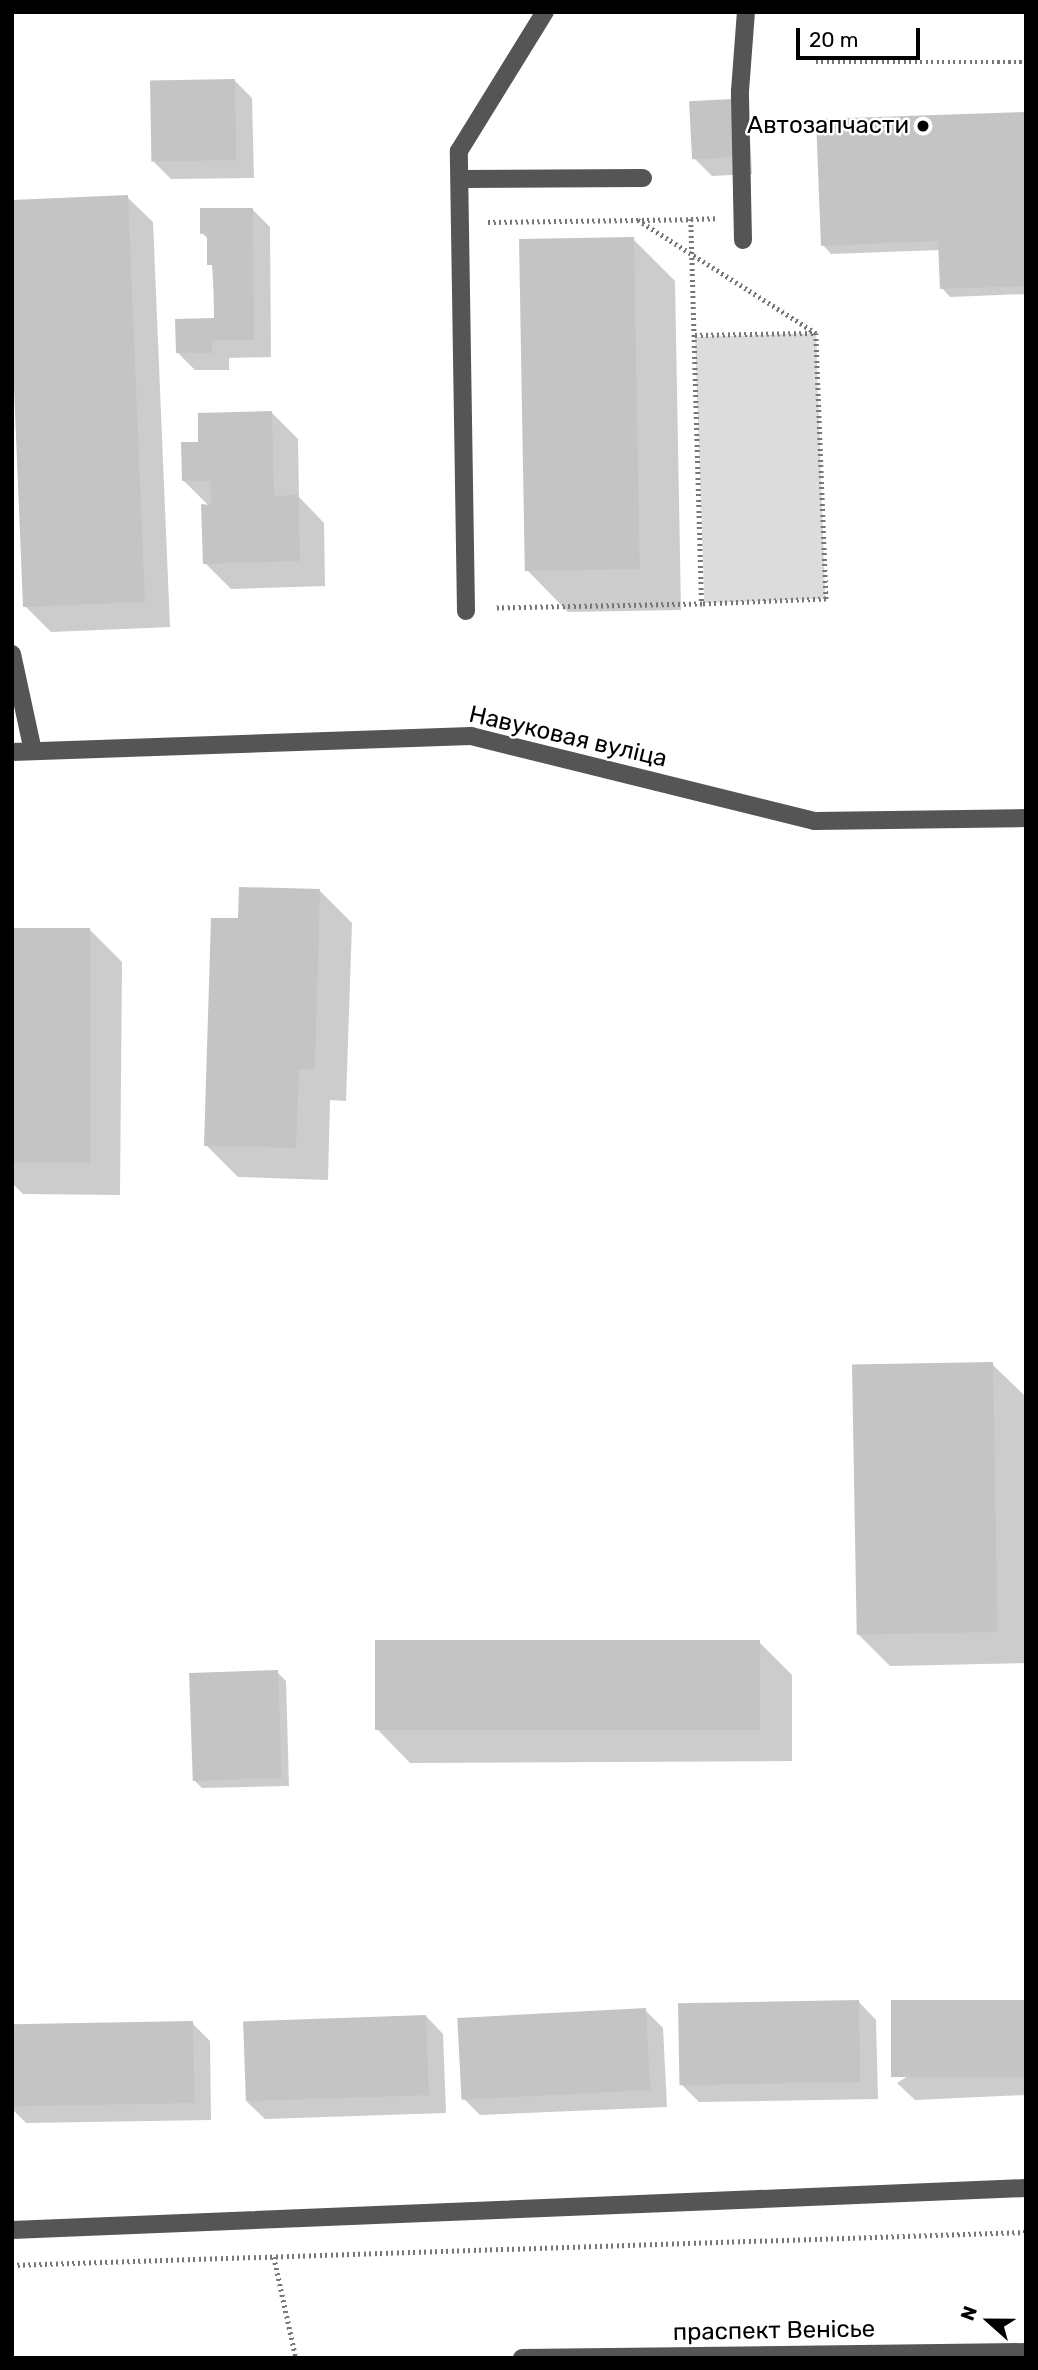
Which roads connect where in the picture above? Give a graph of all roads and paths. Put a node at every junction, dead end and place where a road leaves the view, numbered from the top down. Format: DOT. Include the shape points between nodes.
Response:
graph roads {
  1 [pos="545,12"];
  2 [pos="746,12"];
  3 [pos="816,61"];
  4 [pos="1026,62"];
  5 [pos="643,178"];
  6 [pos="460,179"];
  7 [pos="637,220"];
  8 [pos="480,222"];
  9 [pos="743,240"];
  10 [pos="692,257"];
  11 [pos="816,332"];
  12 [pos="695,335"];
  13 [pos="702,604"];
  14 [pos="487,608"];
  15 [pos="466,611"];
  16 [pos="12,654"];
  17 [pos="33,751"];
  18 [pos="12,752"];
  19 [pos="1026,818"];
  20 [pos="1026,2188"];
  21 [pos="12,2230"];
  22 [pos="1026,2232"];
  23 [pos="274,2257"];
  24 [pos="12,2266"];
  25 [pos="1026,2352"];
  26 [pos="296,2358"];
  27 [pos="522,2358"];
  1 -- 6 [label="street" via="459,151"];
  2 -- 9 [label="street" via="740,91"];
  3 -- 4 [label="path"];
  5 -- 6 [label="street"];
  6 -- 15 [label="street"];
  7 -- 8 [label="path"];
  7 -- 10 [label="path"];
  7 -- 10 [label="path" via="691,219"];
  10 -- 11 [label="path"];
  10 -- 12 [label="path"];
  11 -- 12 [label="path"];
  11 -- 13 [label="path" via="826,599"];
  12 -- 13 [label="path"];
  13 -- 14 [label="path"];
  16 -- 17 [label="street"];
  17 -- 18 [label="street, Навуковая вуліца"];
  17 -- 19 [label="street, Навуковая вуліца" via="471,736 815,821"];
  20 -- 21 [label="street"];
  22 -- 23 [label="path"];
  23 -- 24 [label="path"];
  23 -- 26 [label="path"];
  25 -- 27 [label="street, праспект Венісье"];
}
